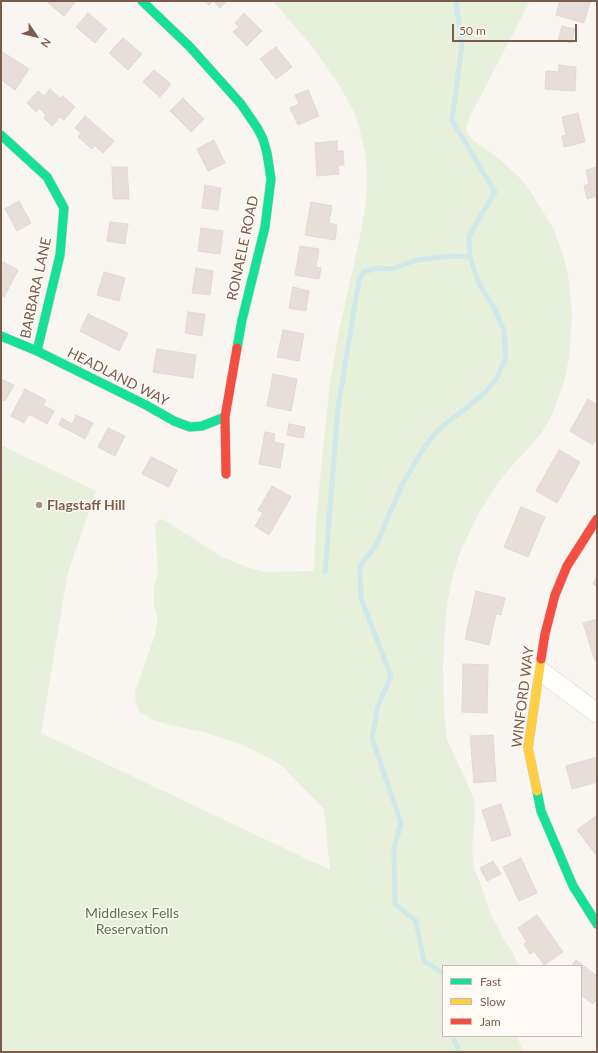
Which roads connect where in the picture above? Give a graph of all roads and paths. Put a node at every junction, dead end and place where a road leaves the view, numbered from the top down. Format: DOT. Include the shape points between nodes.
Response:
graph roads {
  1 [pos="142,1"];
  2 [pos="1,135"];
  3 [pos="1,336"];
  4 [pos="36,351"];
  5 [pos="225,417"];
  6 [pos="226,474"];
  7 [pos="597,519"];
  8 [pos="539,670"];
  9 [pos="597,713"];
  10 [pos="597,924"];
  1 -- 5 [label="street, RONAELE ROAD" via="190,48 241,104 258,129 267,153 271,179 265,227 242,320"];
  2 -- 4 [label="street, BARBARA LANE" via="47,178 64,208 60,255"];
  3 -- 4 [label="street, HEADLAND WAY"];
  4 -- 5 [label="street, HEADLAND WAY" via="190,427 202,426"];
  5 -- 6 [label="street, RONAELE ROAD"];
  7 -- 8 [label="street, WINFORD WAY" via="575,552 555,595"];
  8 -- 9 [label="street"];
  8 -- 10 [label="street, WINFORD WAY" via="528,748 541,811 573,886"];
}
